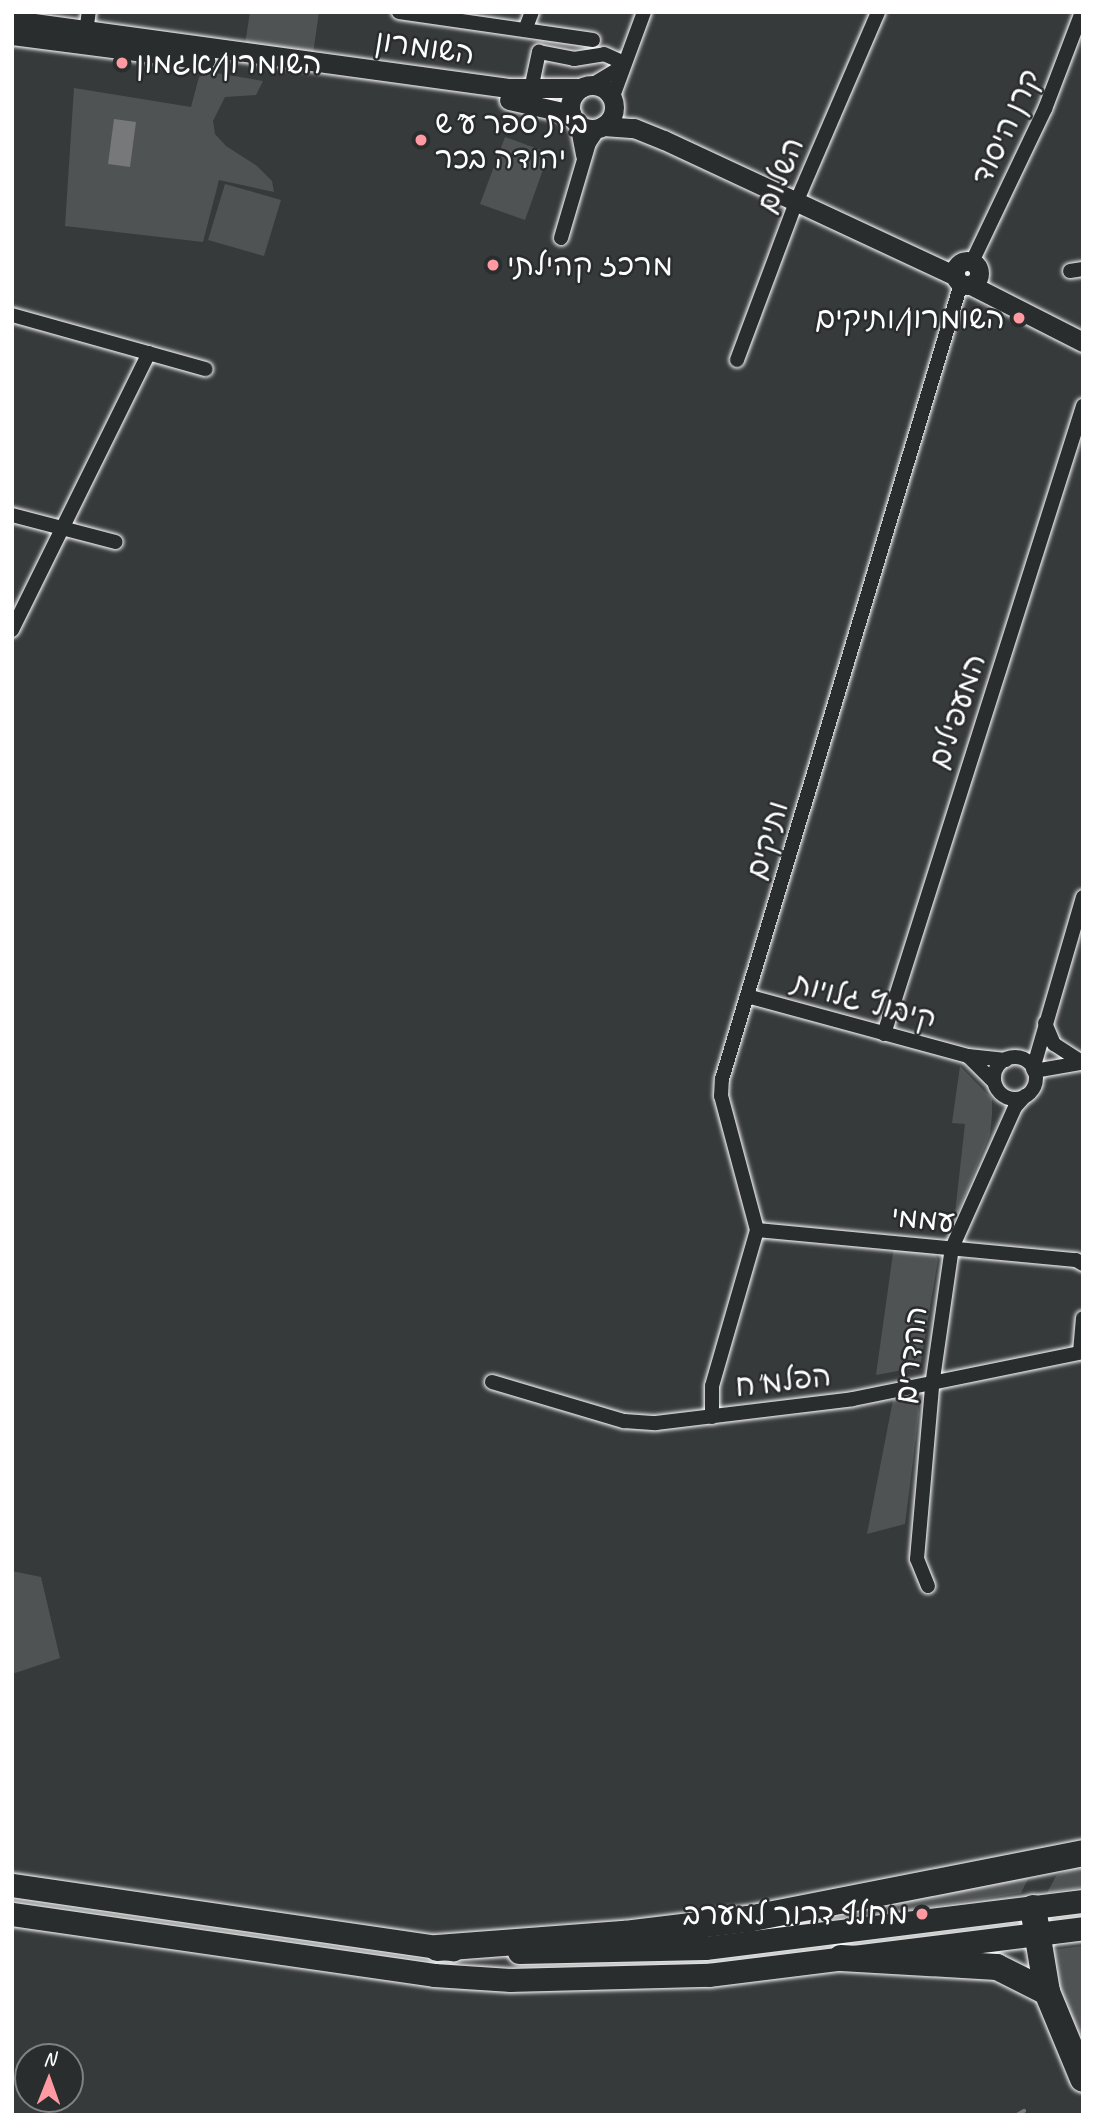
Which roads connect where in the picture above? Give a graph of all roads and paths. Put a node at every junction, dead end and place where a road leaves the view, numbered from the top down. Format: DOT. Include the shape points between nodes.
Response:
graph roads {
  1 [pos="399,12"];
  2 [pos="532,12"];
  3 [pos="644,12"];
  4 [pos="878,12"];
  5 [pos="1083,12"];
  6 [pos="419,14"];
  7 [pos="12,20"];
  8 [pos="86,30"];
  9 [pos="525,30"];
  10 [pos="12,35"];
  11 [pos="593,40"];
  12 [pos="621,65"];
  13 [pos="533,80"];
  14 [pos="585,87"];
  15 [pos="613,104"];
  16 [pos="574,119"];
  17 [pos="601,127"];
  18 [pos="634,128"];
  19 [pos="583,165"];
  20 [pos="795,205"];
  21 [pos="561,238"];
  22 [pos="966,274"];
  23 [pos="12,315"];
  24 [pos="1083,342"];
  25 [pos="149,353"];
  26 [pos="737,360"];
  27 [pos="205,369"];
  28 [pos="1083,406"];
  29 [pos="12,515"];
  30 [pos="64,528"];
  31 [pos="116,542"];
  32 [pos="12,630"];
  33 [pos="1083,897"];
  34 [pos="747,996"];
  35 [pos="1044,1022"];
  36 [pos="884,1034"];
  37 [pos="968,1056"];
  38 [pos="1011,1058"];
  39 [pos="1083,1063"];
  40 [pos="1034,1070"];
  41 [pos="995,1086"];
  42 [pos="1025,1096"];
  43 [pos="1000,1140"];
  44 [pos="757,1230"];
  45 [pos="952,1248"];
  46 [pos="1083,1264"];
  47 [pos="1083,1318"];
  48 [pos="1081,1352"];
  49 [pos="492,1382"];
  50 [pos="932,1386"];
  51 [pos="712,1417"];
  52 [pos="928,1586"];
  53 [pos="1083,1853"];
  54 [pos="12,1885"];
  55 [pos="1083,1901"];
  56 [pos="1034,1908"];
  57 [pos="12,1914"];
  58 [pos="1083,1928"];
  59 [pos="1035,1936"];
  60 [pos="436,1948"];
  61 [pos="841,1958"];
  62 [pos="1046,1992"];
  63 [pos="1083,2079"];
  1 -- 6 [label="street"];
  2 -- 9 [label="street"];
  3 -- 12 [label="street"];
  4 -- 20 [label="street, השלום"];
  5 -- 22 [label="street, קרן היסוד" via="1045,109"];
  6 -- 9 [label="street"];
  7 -- 8 [label="street, השומרון"];
  8 -- 10 [label="street, השומרון"];
  8 -- 14 [label="street, השומרון" via="506,88"];
  8 -- 16 [label="street, השומרון" via="533,103"];
  9 -- 11 [label="street"];
  12 -- 13 [label="street" via="604,54 574,59 538,52"];
  12 -- 14 [label="street"];
  12 -- 15 [label="street"];
  14 -- 15 [label="street" via="602,88"];
  14 -- 16 [label="street" via="570,102"];
  15 -- 17 [label="street"];
  15 -- 18 [label="street"];
  16 -- 17 [label="street"];
  16 -- 19 [label="street"];
  17 -- 18 [label="street"];
  17 -- 19 [label="street"];
  18 -- 20 [label="street"];
  19 -- 21 [label="street"];
  20 -- 22 [label="street" via="921,262"];
  20 -- 26 [label="street, השלום"];
  22 -- 24 [label="street"];
  22 -- 34 [label="street, ותיקים"];
  23 -- 25 [label="street"];
  25 -- 27 [label="street"];
  25 -- 30 [label="street"];
  28 -- 36 [label="street, המעפילים"];
  29 -- 30 [label="street"];
  30 -- 31 [label="street"];
  30 -- 32 [label="street"];
  33 -- 35 [label="street"];
  34 -- 36 [label="street, קיבוץ גלויות"];
  34 -- 44 [label="street, ותיקים" via="721,1088"];
  35 -- 38 [label="street" via="1031,1046"];
  35 -- 39 [label="street" via="1054,1044"];
  35 -- 40 [label="street"];
  36 -- 37 [label="street, קיבוץ גלויות"];
  37 -- 38 [label="street, קיבוץ גלויות"];
  37 -- 41 [label="street, קיבוץ גלויות"];
  38 -- 40 [label="street"];
  38 -- 41 [label="street" via="996,1069"];
  39 -- 40 [label="street"];
  40 -- 42 [label="street" via="1035,1083"];
  41 -- 42 [label="street" via="1013,1099"];
  41 -- 43 [label="street, ההדרים" via="1002,1111"];
  42 -- 43 [label="street, ההדרים"];
  43 -- 45 [label="street, ההדרים"];
  44 -- 45 [label="street, עממי"];
  44 -- 51 [label="street" via="712,1386"];
  45 -- 46 [label="street, עממי"];
  45 -- 50 [label="street, ההדרים"];
  47 -- 48 [label="street"];
  48 -- 50 [label="street, הפלמ\"ח"];
  49 -- 51 [label="street, הפלמ\"ח" via="624,1421"];
  50 -- 51 [label="street, הפלמ\"ח"];
  50 -- 52 [label="street, ההדרים" via="917,1559"];
  53 -- 60 [label="highway" via="748,1919 625,1934"];
  54 -- 60 [label="main road"];
  55 -- 56 [label="main road"];
  56 -- 59 [label="highway"];
  56 -- 60 [label="main road" via="705,1948 585,1954"];
  57 -- 61 [label="main road" via="434,1975 511,1980 708,1975"];
  58 -- 59 [label="main road"];
  59 -- 61 [label="main road"];
  59 -- 62 [label="highway"];
  61 -- 62 [label="highway" via="997,1967"];
  62 -- 63 [label="highway"];
}
